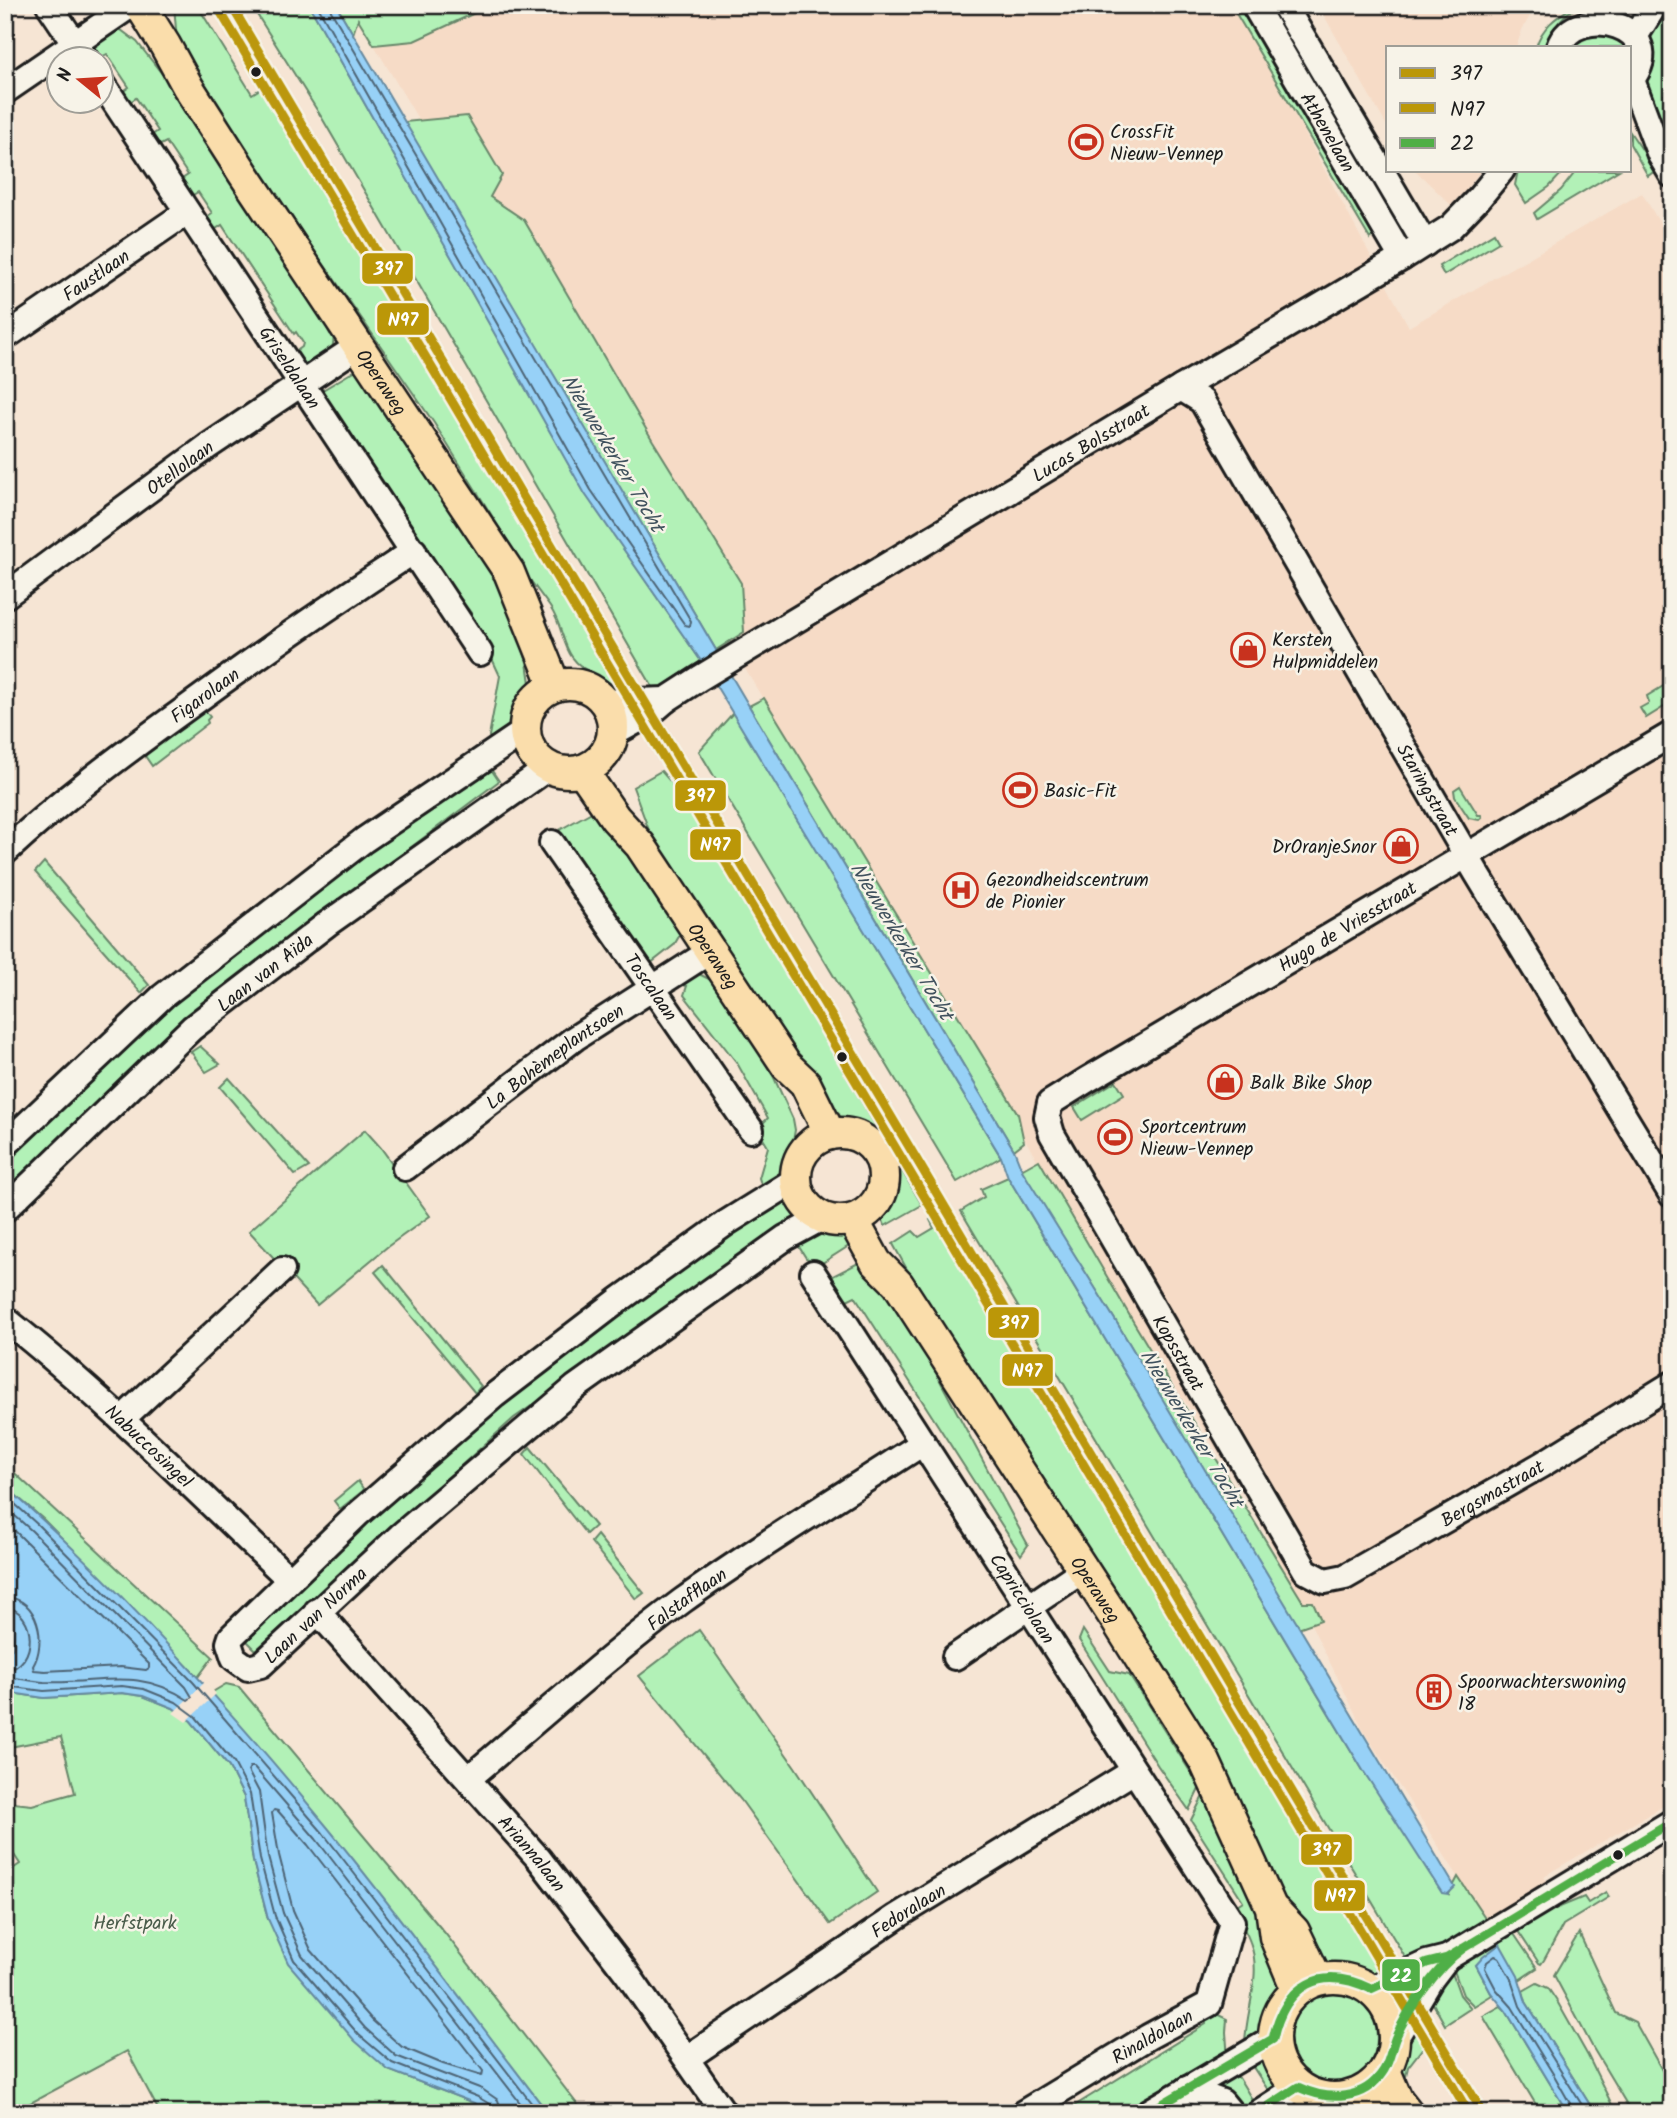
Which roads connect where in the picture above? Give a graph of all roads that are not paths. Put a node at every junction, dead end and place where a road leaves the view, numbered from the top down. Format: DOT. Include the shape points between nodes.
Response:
graph roads {
  1 [pos="49,5"];
  2 [pos="1254,5"];
  3 [pos="1284,5"];
  4 [pos="1656,5"];
  5 [pos="129,6"];
  6 [pos="1622,11"];
  7 [pos="1636,35"];
  8 [pos="77,46"];
  9 [pos="85,46"];
  10 [pos="1559,46"];
  11 [pos="46,69"];
  12 [pos="1632,79"];
  13 [pos="1632,84"];
  14 [pos="5,91"];
  15 [pos="116,104"];
  16 [pos="1632,124"];
  17 [pos="1666,165"];
  18 [pos="1500,172"];
  19 [pos="187,212"];
  20 [pos="1425,244"];
  21 [pos="1402,258"];
  22 [pos="5,337"];
  23 [pos="358,346"];
  24 [pos="301,384"];
  25 [pos="1181,388"];
  26 [pos="414,551"];
  27 [pos="5,596"];
  28 [pos="480,653"];
  29 [pos="555,686"];
  30 [pos="666,700"];
  31 [pos="605,702"];
  32 [pos="525,731"];
  33 [pos="1672,733"];
  34 [pos="599,754"];
  35 [pos="548,768"];
  36 [pos="552,842"];
  37 [pos="5,852"];
  38 [pos="1466,855"];
  39 [pos="709,952"];
  40 [pos="653,989"];
  41 [pos="751,1130"];
  42 [pos="1052,1134"];
  43 [pos="820,1138"];
  44 [pos="5,1145"];
  45 [pos="405,1168"];
  46 [pos="795,1180"];
  47 [pos="1672,1195"];
  48 [pos="5,1209"];
  49 [pos="861,1215"];
  50 [pos="822,1218"];
  51 [pos="282,1270"];
  52 [pos="813,1273"];
  53 [pos="5,1319"];
  54 [pos="1672,1384"];
  55 [pos="122,1419"];
  56 [pos="923,1443"];
  57 [pos="1083,1570"];
  58 [pos="1306,1571"];
  59 [pos="289,1579"];
  60 [pos="1029,1609"];
  61 [pos="317,1611"];
  62 [pos="955,1657"];
  63 [pos="1134,1771"];
  64 [pos="469,1779"];
  65 [pos="1672,1822"];
  66 [pos="1232,1922"];
  67 [pos="1447,1958"];
  68 [pos="1307,1985"];
  69 [pos="1371,1989"];
  70 [pos="1273,2039"];
  71 [pos="1395,2039"];
  72 [pos="687,2058"];
  73 [pos="1298,2087"];
  74 [pos="1187,2089"];
  75 [pos="1377,2092"];
  76 [pos="724,2113"];
  77 [pos="1023,2113"];
  78 [pos="1147,2113"];
  79 [pos="1231,2113"];
  80 [pos="1258,2113"];
  81 [pos="1408,2113"];
  1 -- 8 [label="street"];
  2 -- 21 [label="street, Athenelaan"];
  3 -- 20 [label="street, Athenelaan"];
  4 -- 7 [label="street"];
  5 -- 9 [label="street"];
  5 -- 23 [label="main road, Operaweg" via="165,45 188,88"];
  6 -- 7 [label="street"];
  6 -- 10 [label="street" via="1583,16 1565,30"];
  7 -- 12 [label="street" via="1640,63"];
  11 -- 14 [label="street"];
  13 -- 17 [label="street"];
  15 -- 19 [label="street, Griseldalaan"];
  16 -- 17 [label="street"];
  18 -- 20 [label="street, Lucas Bolsstraat" via="1451,227"];
  19 -- 22 [label="street, Faustlaan"];
  19 -- 24 [label="street, Griseldalaan"];
  20 -- 21 [label="street, Lucas Bolsstraat"];
  21 -- 25 [label="street, Lucas Bolsstraat"];
  23 -- 24 [label="street, Otellolaan"];
  23 -- 29 [label="main road, Operaweg" via="509,572"];
  24 -- 26 [label="street, Griseldalaan"];
  24 -- 27 [label="street, Otellolaan" via="207,447"];
  25 -- 30 [label="street, Lucas Bolsstraat"];
  25 -- 38 [label="street, Staringstraat" via="1202,401"];
  26 -- 28 [label="street, Griseldalaan"];
  26 -- 37 [label="street, Figarolaan" via="136,744"];
  29 -- 31 [label="main road" via="580,685"];
  29 -- 32 [label="main road" via="534,701"];
  30 -- 31 [label="street"];
  30 -- 34 [label="street, Lucas Bolsstraat"];
  31 -- 34 [label="main road" via="612,722"];
  32 -- 35 [label="main road" via="530,750"];
  32 -- 44 [label="street" via="364,840 163,996"];
  33 -- 38 [label="street, Hugo de Vriesstraat"];
  34 -- 35 [label="main road" via="571,772"];
  34 -- 39 [label="main road, Operaweg" via="615,818 640,845"];
  35 -- 48 [label="street, Laan van Aïda" via="327,924 192,1028"];
  36 -- 40 [label="street, Toscalaan"];
  38 -- 42 [label="street, Hugo de Vriesstraat" via="1050,1104 1047,1117"];
  38 -- 47 [label="street, Staringstraat"];
  39 -- 40 [label="street, La Bohèmeplantsoen"];
  39 -- 43 [label="main road, Operaweg" via="786,1065 805,1083"];
  40 -- 41 [label="street, Toscalaan"];
  40 -- 45 [label="street, La Bohèmeplantsoen" via="575,1038"];
  42 -- 58 [label="street, Kopsstraat"];
  43 -- 46 [label="main road" via="799,1160"];
  43 -- 49 [label="main road" via="855,1135 876,1151 884,1175 878,1200"];
  46 -- 50 [label="main road" via="803,1202"];
  46 -- 59 [label="street, Laan van Norma" via="674,1259 495,1395"];
  49 -- 50 [label="main road" via="832,1221"];
  49 -- 57 [label="main road, Operaweg" via="876,1262 898,1283"];
  50 -- 61 [label="street, Laan van Norma" via="785,1238 576,1387"];
  51 -- 55 [label="street"];
  52 -- 56 [label="street, Capricciolaan"];
  53 -- 55 [label="street, Nabuccosingel"];
  54 -- 58 [label="street, Bergsmastraat" via="1345,1577 1325,1581"];
  55 -- 59 [label="street, Nabuccosingel"];
  56 -- 60 [label="street, Capricciolaan"];
  56 -- 64 [label="street, Falstafflaan" via="682,1601"];
  57 -- 60 [label="street"];
  57 -- 68 [label="main road, Operaweg" via="1205,1762 1271,1907 1275,1937"];
  59 -- 61 [label="street, Laan van Norma" via="231,1637 234,1658 248,1668 261,1665"];
  60 -- 62 [label="street"];
  60 -- 63 [label="street, Capricciolaan"];
  61 -- 64 [label="street, Ariannalaan"];
  63 -- 66 [label="street, Capricciolaan"];
  63 -- 72 [label="street, Fedoralaan" via="877,1929"];
  64 -- 72 [label="street, Ariannalaan" via="539,1859"];
  65 -- 67 [label="street"];
  66 -- 77 [label="street, Rinaldolaan" via="1209,2004"];
  67 -- 69 [label="street"];
  67 -- 71 [label="street"];
  68 -- 69 [label="main road" via="1345,1978"];
  68 -- 70 [label="main road" via="1279,2012"];
  69 -- 71 [label="main road" via="1391,2017"];
  70 -- 73 [label="main road" via="1276,2057"];
  70 -- 74 [label="street"];
  71 -- 75 [label="main road"];
  72 -- 76 [label="street, Ariannalaan"];
  73 -- 75 [label="main road" via="1331,2099"];
  73 -- 80 [label="street"];
  74 -- 78 [label="street"];
  74 -- 79 [label="street" via="1222,2102"];
  75 -- 81 [label="main road" via="1397,2099"];
}
